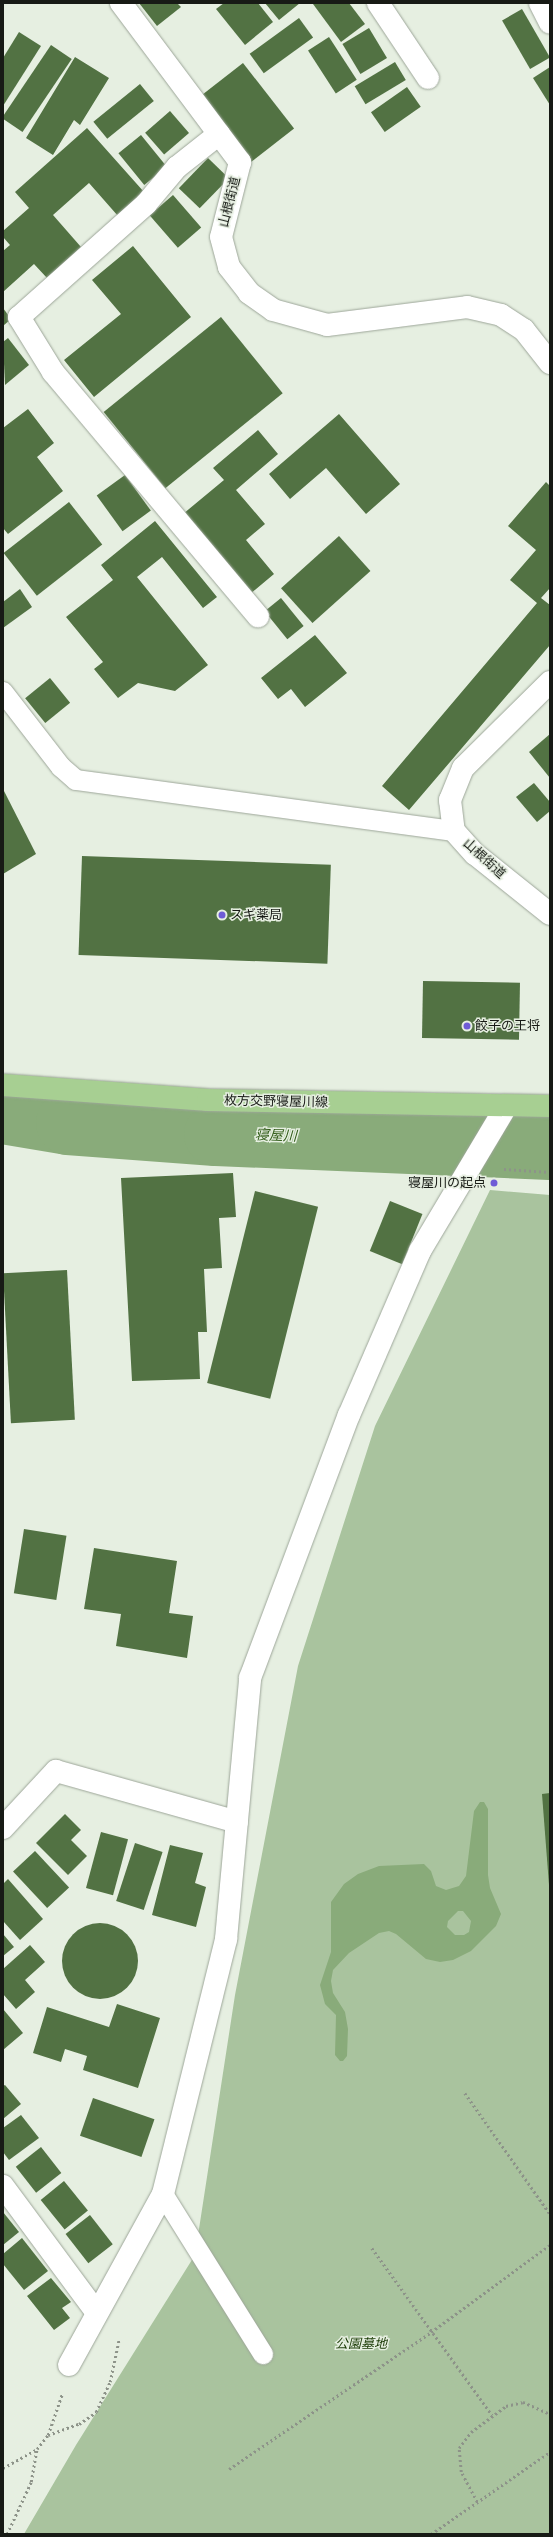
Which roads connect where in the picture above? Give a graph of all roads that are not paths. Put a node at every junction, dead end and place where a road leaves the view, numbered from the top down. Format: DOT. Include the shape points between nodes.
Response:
graph roads {
  1 [pos="121,3"];
  2 [pos="378,3"];
  3 [pos="540,3"];
  4 [pos="550,23"];
  5 [pos="428,78"];
  6 [pos="218,134"];
  7 [pos="550,363"];
  8 [pos="258,616"];
  9 [pos="550,682"];
  10 [pos="3,692"];
  11 [pos="454,831"];
  12 [pos="550,914"];
  13 [pos="3,1085"];
  14 [pos="550,1106"];
  15 [pos="506,1107"];
  16 [pos="237,1822"];
  17 [pos="3,1828"];
  18 [pos="3,2186"];
  19 [pos="163,2194"];
  20 [pos="97,2313"];
  21 [pos="263,2354"];
  22 [pos="69,2365"];
  1 -- 6 [label="street, 山根街道"];
  2 -- 5 [label="street"];
  3 -- 4 [label="street"];
  6 -- 7 [label="street, 山根街道" via="240,162 221,237 229,267 249,293 267,306 309,322 327,325 467,307 501,315 524,330"];
  6 -- 8 [label="street" via="177,167 146,204 19,317 53,372"];
  9 -- 11 [label="street, 山根街道" via="462,768 450,800"];
  10 -- 11 [label="lane" via="61,767 76,780"];
  11 -- 12 [label="street, 山根街道" via="475,854"];
  13 -- 15 [label="main road, 枚方交野寝屋川線" via="208,1100"];
  14 -- 15 [label="main road, 枚方交野寝屋川線"];
  15 -- 16 [label="street" via="417,1258 349,1414 250,1678"];
  16 -- 17 [label="street" via="56,1771"];
  16 -- 19 [label="street" via="226,1939"];
  18 -- 20 [label="street"];
  19 -- 20 [label="street"];
  19 -- 21 [label="lane"];
  20 -- 22 [label="street"];
}
